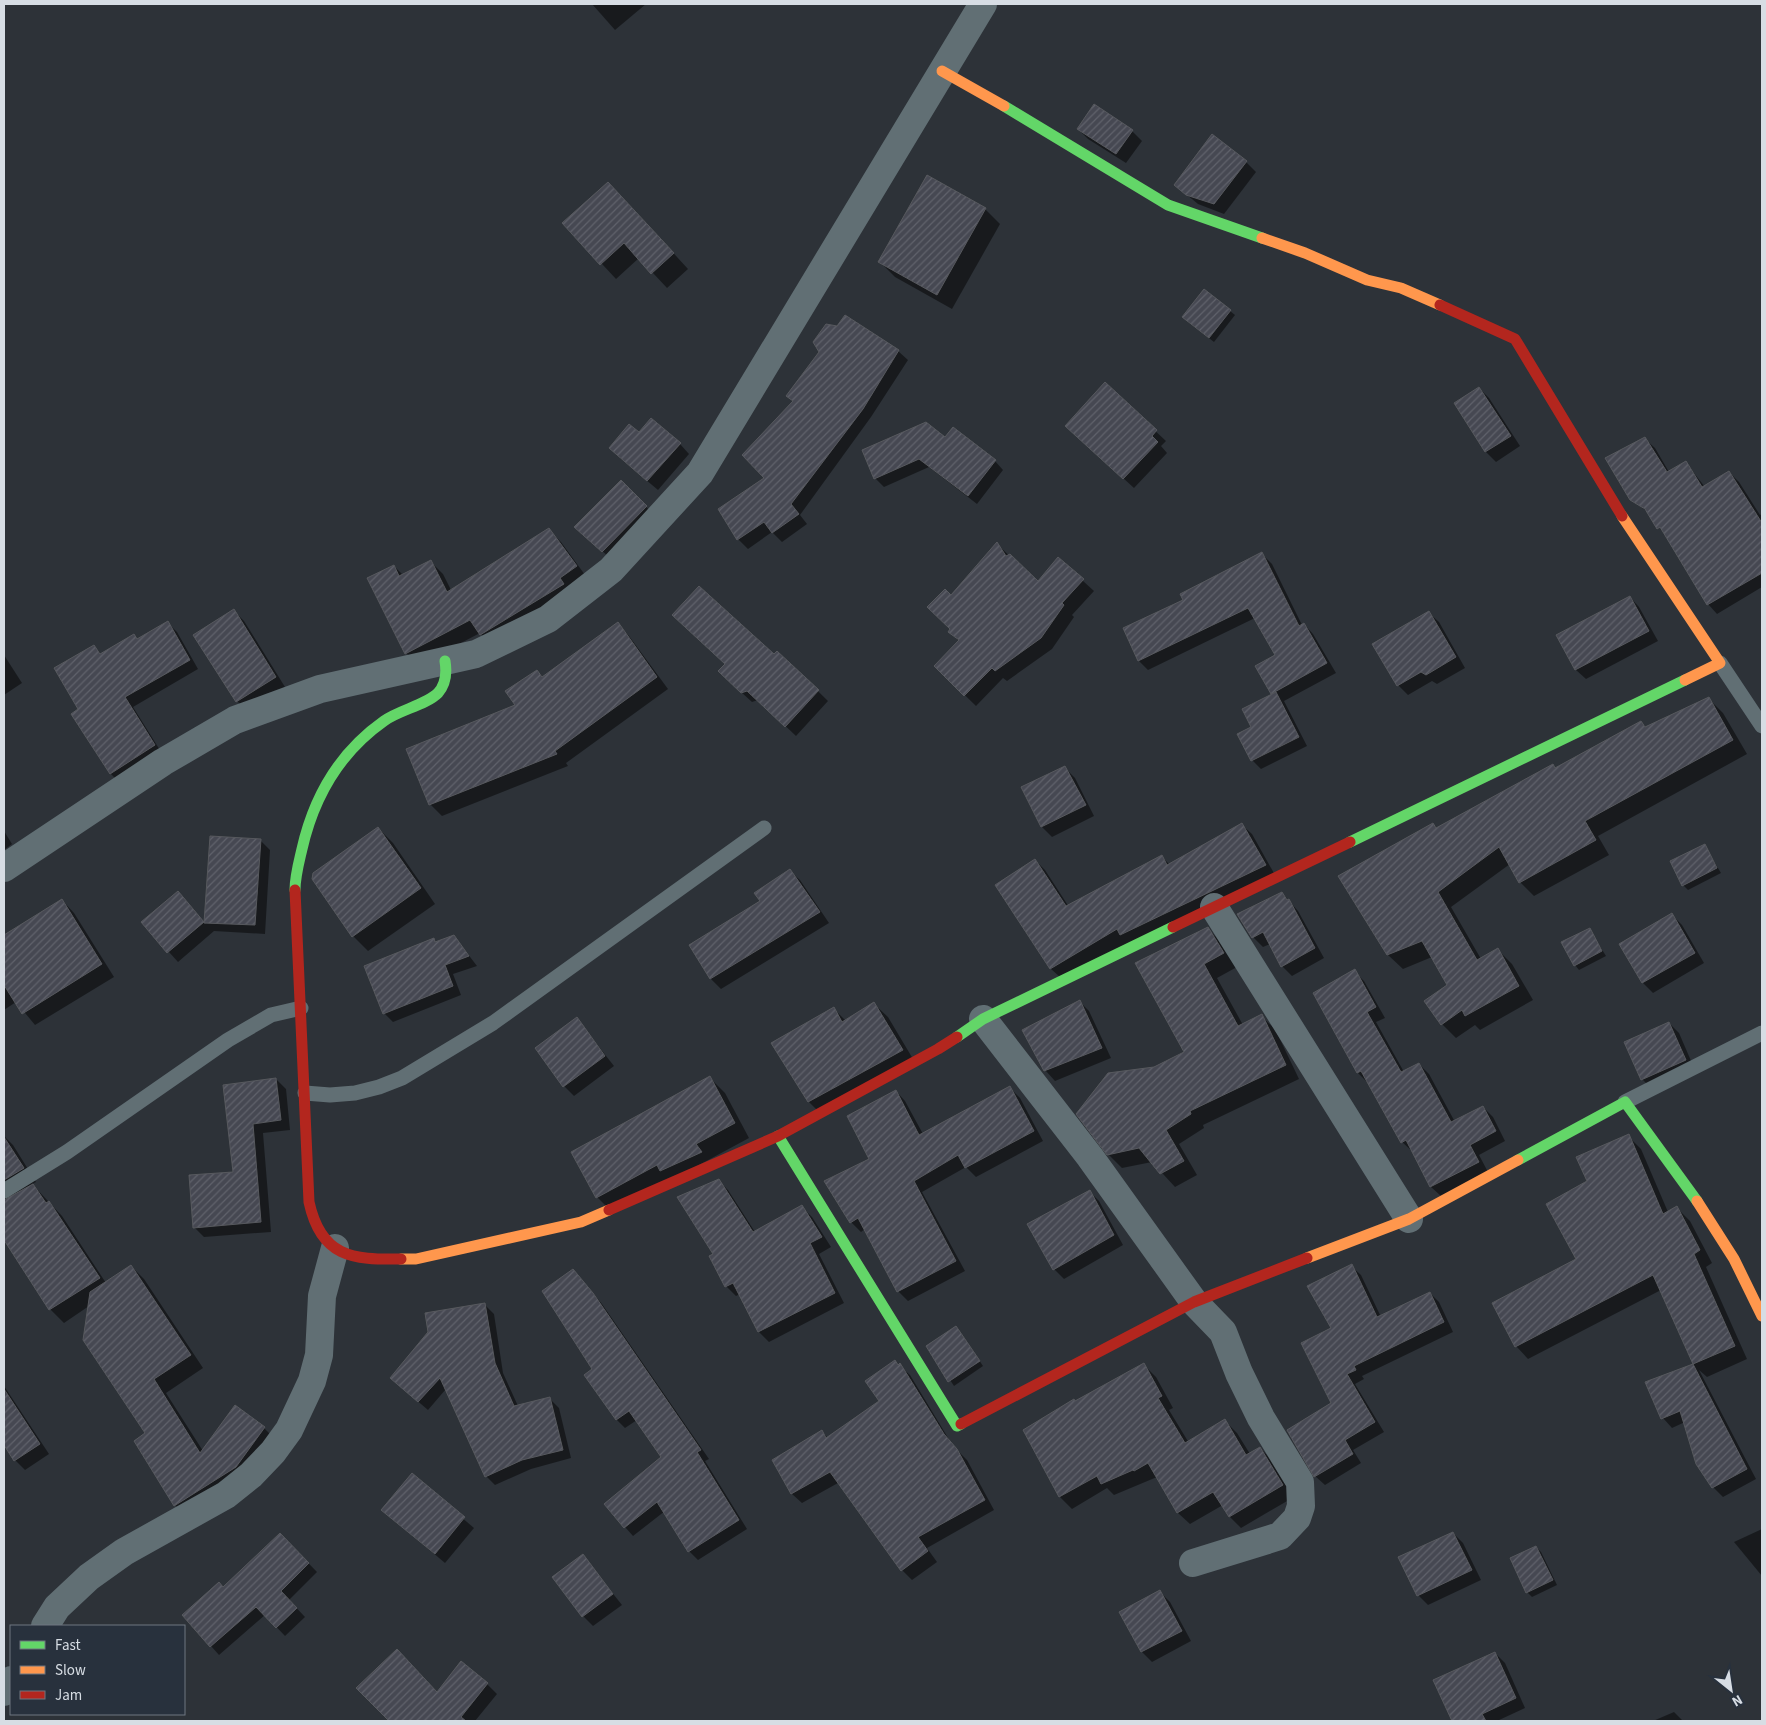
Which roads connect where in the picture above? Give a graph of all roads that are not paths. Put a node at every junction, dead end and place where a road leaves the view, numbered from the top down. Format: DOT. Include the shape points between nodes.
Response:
graph roads {
  1 [pos="983,4"];
  2 [pos="942,71"];
  3 [pos="445,661"];
  4 [pos="1720,663"];
  5 [pos="1762,726"];
  6 [pos="764,828"];
  7 [pos="4,868"];
  8 [pos="1214,907"];
  9 [pos="301,1008"];
  10 [pos="983,1019"];
  11 [pos="1762,1033"];
  12 [pos="305,1093"];
  13 [pos="1625,1102"];
  14 [pos="778,1136"];
  15 [pos="4,1191"];
  16 [pos="1409,1219"];
  17 [pos="335,1248"];
  18 [pos="1194,1302"];
  19 [pos="1762,1316"];
  20 [pos="1193,1563"];
  21 [pos="46,1625"];
  1 -- 2 [label="street"];
  2 -- 3 [label="street" via="700,473 611,570 548,619 476,654"];
  2 -- 4 [label="street" via="1044,128 1168,206 1305,253 1367,280 1401,288 1515,339 1619,511"];
  3 -- 7 [label="street" via="320,689 235,720 163,762"];
  3 -- 9 [label="street" via="447,677 440,692 386,719 350,749 322,789 308,820 299,852 295,886"];
  4 -- 5 [label="lane"];
  4 -- 8 [label="street"];
  6 -- 12 [label="lane" via="493,1023 402,1078 355,1093"];
  8 -- 10 [label="street"];
  8 -- 16 [label="street"];
  9 -- 12 [label="street"];
  9 -- 15 [label="lane" via="272,1015 228,1040 67,1152"];
  10 -- 14 [label="street" via="938,1049"];
  10 -- 18 [label="street" via="1090,1157"];
  11 -- 13 [label="lane"];
  12 -- 17 [label="street" via="312,1220"];
  13 -- 16 [label="street"];
  13 -- 19 [label="street" via="1711,1220 1748,1283"];
  14 -- 17 [label="street" via="581,1222 416,1259 366,1260"];
  14 -- 18 [label="street" via="957,1426"];
  16 -- 18 [label="street"];
  17 -- 21 [label="street" via="322,1296 318,1355 312,1381 289,1430 273,1452 226,1495 160,1530 89,1577 57,1607"];
  18 -- 20 [label="street" via="1223,1332 1242,1380 1286,1461 1295,1471 1302,1494 1297,1518 1280,1536"];
}
